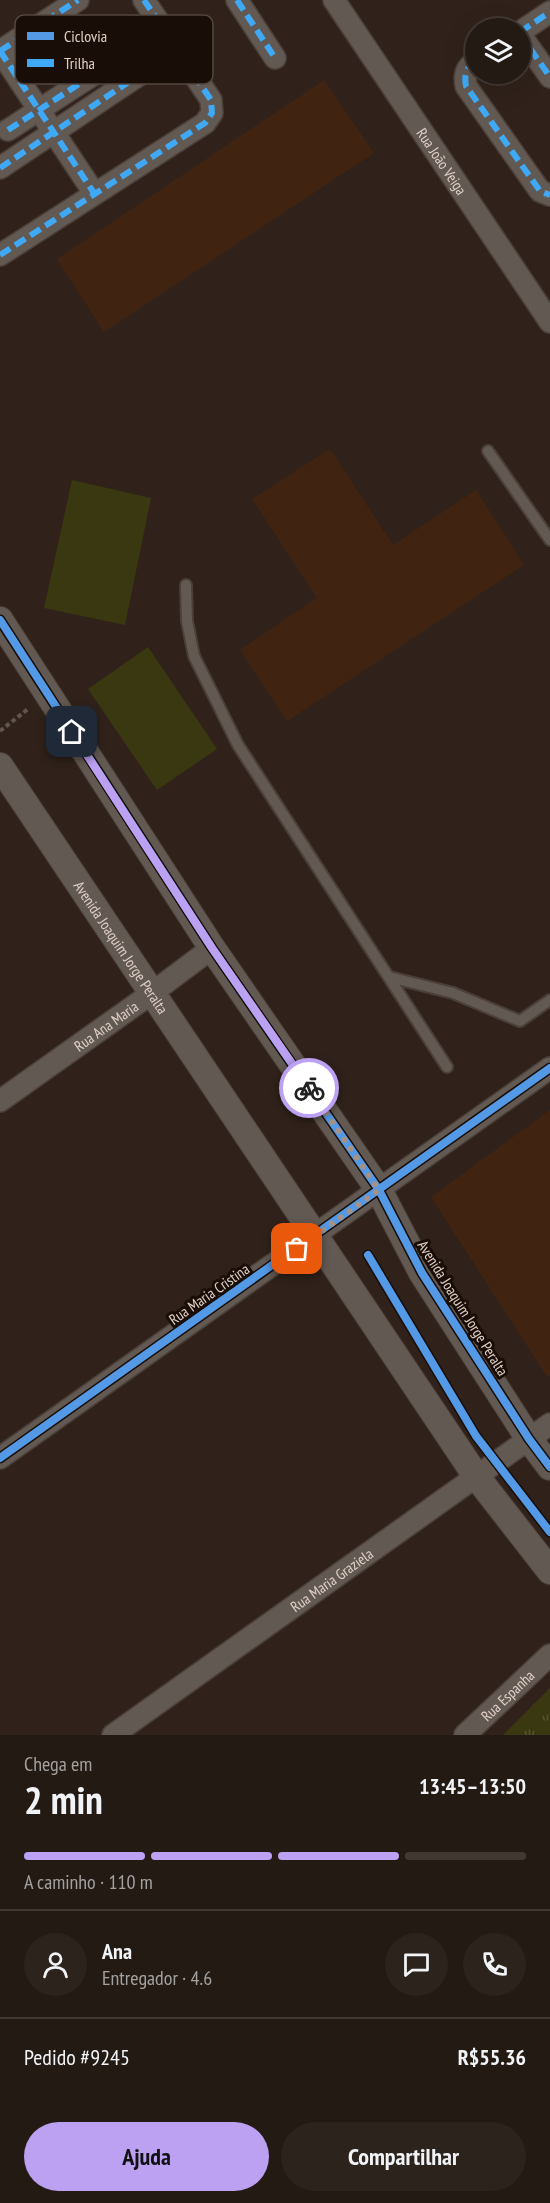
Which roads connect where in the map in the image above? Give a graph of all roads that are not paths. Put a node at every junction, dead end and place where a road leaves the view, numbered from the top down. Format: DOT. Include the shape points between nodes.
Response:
graph roads {
  1 [pos="78,0"];
  2 [pos="144,0"];
  3 [pos="237,0"];
  4 [pos="334,0"];
  5 [pos="550,12"];
  6 [pos="55,15"];
  7 [pos="154,15"];
  8 [pos="531,25"];
  9 [pos="15,41"];
  10 [pos="531,49"];
  11 [pos="0,51"];
  12 [pos="275,58"];
  13 [pos="15,74"];
  14 [pos="550,77"];
  15 [pos="22,84"];
  16 [pos="79,84"];
  17 [pos="127,84"];
  18 [pos="200,84"];
  19 [pos="466,84"];
  20 [pos="39,110"];
  21 [pos="8,130"];
  22 [pos="54,132"];
  23 [pos="0,168"];
  24 [pos="94,193"];
  25 [pos="550,195"];
  26 [pos="0,255"];
  27 [pos="550,322"];
  28 [pos="488,451"];
  29 [pos="550,540"];
  30 [pos="186,585"];
  31 [pos="0,620"];
  32 [pos="0,766"];
  33 [pos="212,948"];
  34 [pos="389,977"];
  35 [pos="152,993"];
  36 [pos="550,1000"];
  37 [pos="447,1067"];
  38 [pos="550,1068"];
  39 [pos="0,1101"];
  40 [pos="379,1190"];
  41 [pos="316,1236"];
  42 [pos="550,1424"];
  43 [pos="529,1438"];
  44 [pos="0,1458"];
  45 [pos="550,1467"];
  46 [pos="476,1476"];
  47 [pos="550,1571"];
  48 [pos="550,1655"];
  49 [pos="113,1735"];
  50 [pos="465,1735"];
  1 -- 6 [label="street"];
  2 -- 7 [label="street"];
  3 -- 12 [label="street"];
  4 -- 27 [label="street, Rua João Veiga"];
  5 -- 8 [label="street"];
  9 -- 11 [label="street"];
  10 -- 14 [label="street"];
  11 -- 13 [label="street"];
  15 -- 20 [label="street"];
  16 -- 20 [label="street"];
  17 -- 22 [label="street"];
  18 -- 24 [label="street" via="211,100 212,113 205,123"];
  19 -- 25 [label="street" via="540,191"];
  20 -- 21 [label="street"];
  20 -- 22 [label="street"];
  22 -- 23 [label="street"];
  22 -- 24 [label="street"];
  24 -- 26 [label="street"];
  28 -- 29 [label="lane"];
  30 -- 34 [label="lane" via="187,621 194,656 238,745"];
  31 -- 33 [label="street, Avenida Joaquim Jorge Peralta"];
  32 -- 35 [label="street, Avenida Joaquim Jorge Peralta"];
  33 -- 35 [label="street, Rua Ana Maria"];
  33 -- 40 [label="street, Avenida Joaquim Jorge Peralta"];
  34 -- 36 [label="lane" via="453,993 520,1021"];
  34 -- 37 [label="lane"];
  35 -- 39 [label="street, Rua Ana Maria"];
  35 -- 41 [label="street, Avenida Joaquim Jorge Peralta"];
  38 -- 40 [label="street, Rua Maria Cristina"];
  40 -- 41 [label="street, Rua Maria Cristina"];
  40 -- 43 [label="street, Avenida Joaquim Jorge Peralta" via="422,1273"];
  41 -- 44 [label="street, Rua Maria Cristina"];
  41 -- 46 [label="street, Avenida Joaquim Jorge Peralta"];
  42 -- 43 [label="street, Rua Maria Graziela"];
  43 -- 45 [label="street, Avenida Joaquim Jorge Peralta"];
  43 -- 46 [label="street, Rua Maria Graziela"];
  46 -- 47 [label="street, Avenida Joaquim Jorge Peralta"];
  46 -- 49 [label="street, Rua Maria Graziela"];
  48 -- 50 [label="street, Rua Espanha"];
}
